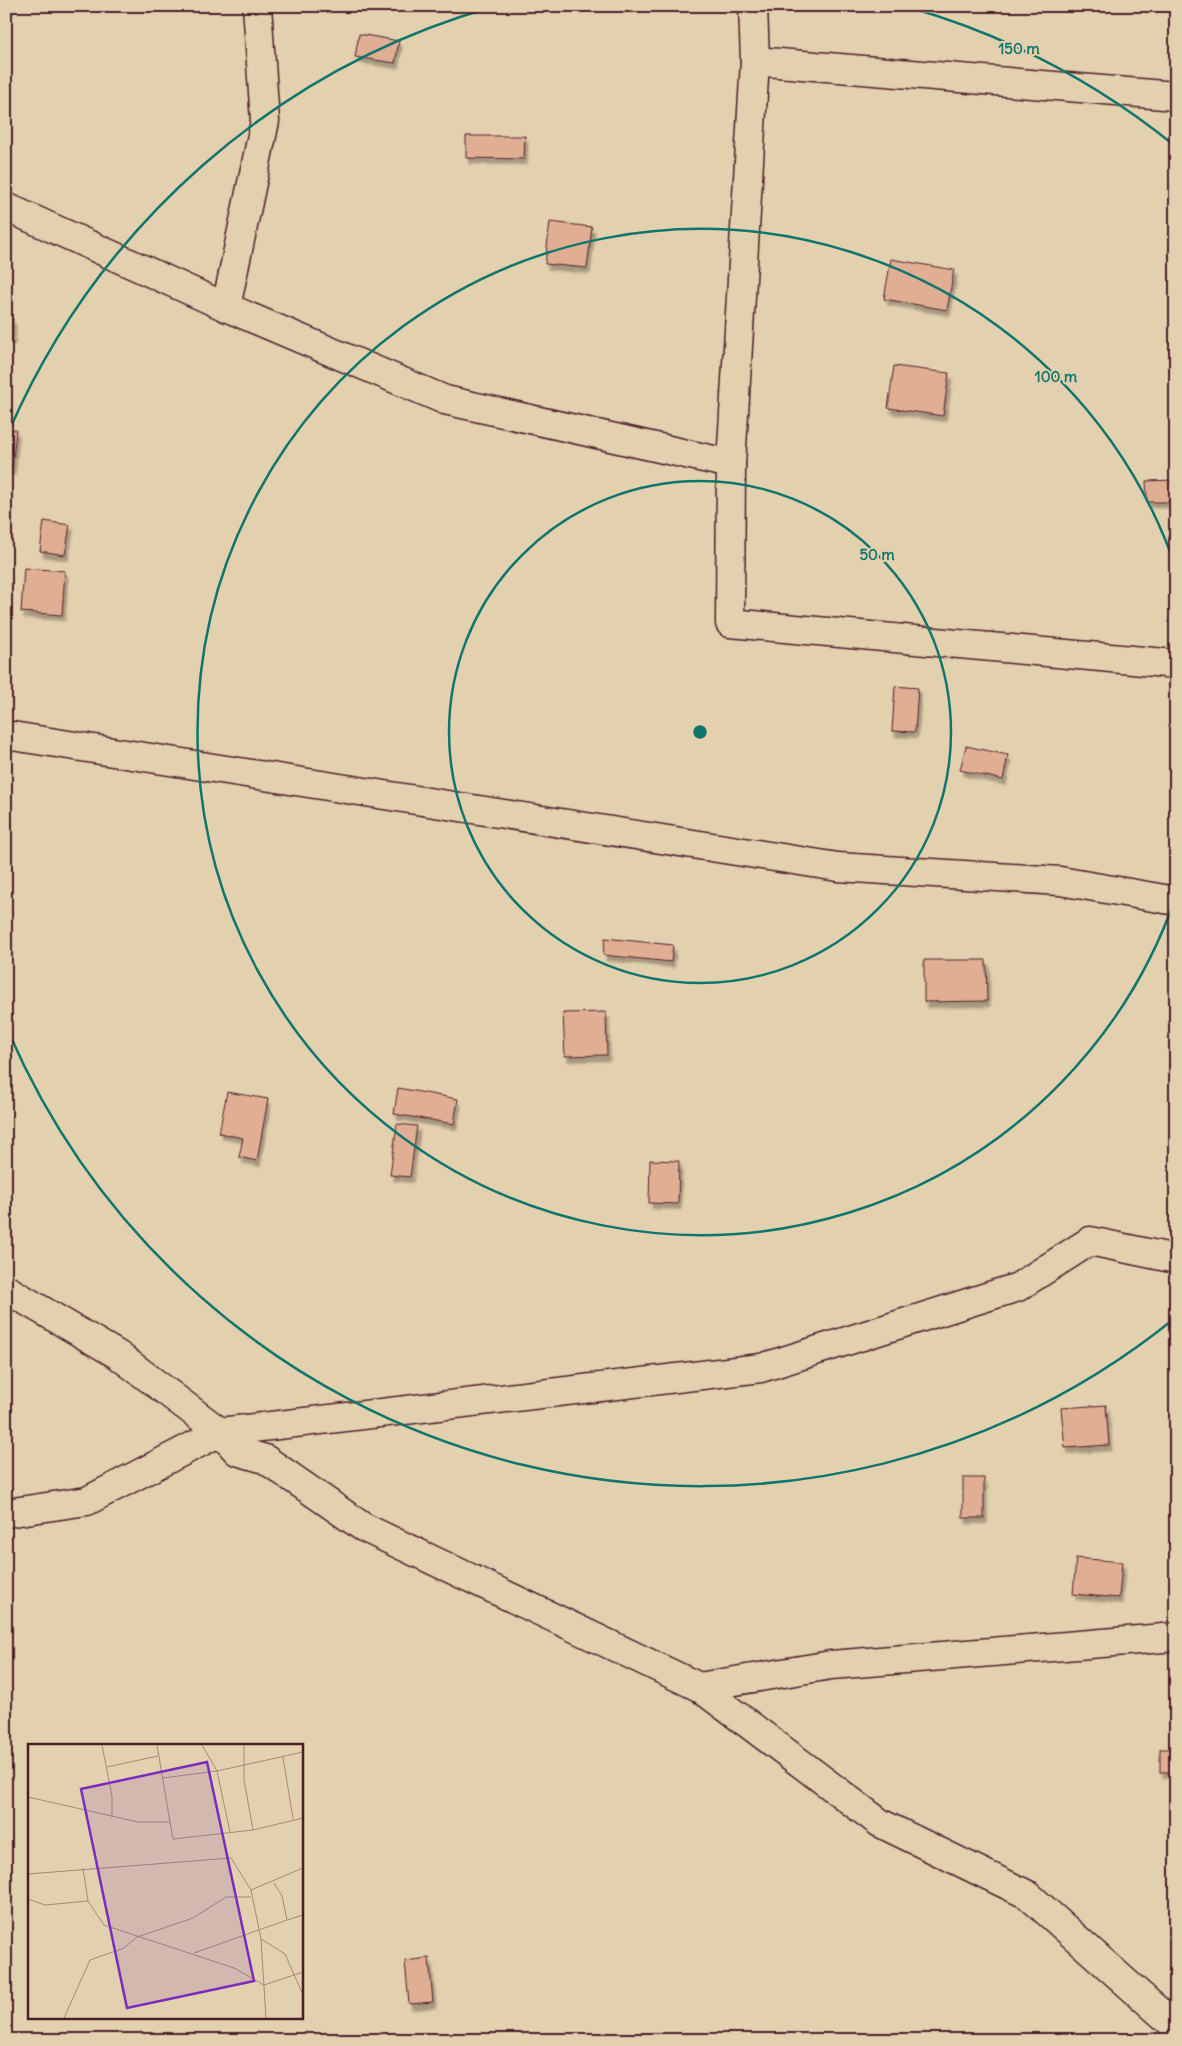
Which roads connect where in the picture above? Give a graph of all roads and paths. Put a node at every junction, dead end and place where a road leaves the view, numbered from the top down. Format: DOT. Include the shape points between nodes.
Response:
graph roads {
  1 [pos="257,6"];
  2 [pos="753,6"];
  3 [pos="755,61"];
  4 [pos="1176,96"];
  5 [pos="6,206"];
  6 [pos="226,306"];
  7 [pos="731,464"];
  8 [pos="1176,664"];
  9 [pos="6,735"];
  10 [pos="1176,901"];
  11 [pos="1176,1259"];
  12 [pos="6,1289"];
  13 [pos="220,1432"];
  14 [pos="6,1512"];
  15 [pos="1176,1637"];
  16 [pos="699,1687"];
  17 [pos="1176,2027"];
  1 -- 6 [label="street" via="265,121"];
  2 -- 3 [label="street"];
  3 -- 4 [label="street"];
  3 -- 7 [label="street"];
  5 -- 6 [label="street"];
  6 -- 7 [label="street" via="445,400"];
  7 -- 8 [label="street" via="730,623"];
  9 -- 10 [label="street" via="838,867 1060,881"];
  11 -- 13 [label="street" via="1090,1240 1018,1287 761,1368"];
  12 -- 13 [label="street" via="118,1355"];
  13 -- 14 [label="street" via="87,1501"];
  13 -- 16 [label="street" via="237,1450 265,1459 363,1527"];
  15 -- 16 [label="street" via="831,1665"];
  16 -- 17 [label="street" via="880,1823 1028,1895"];
}
